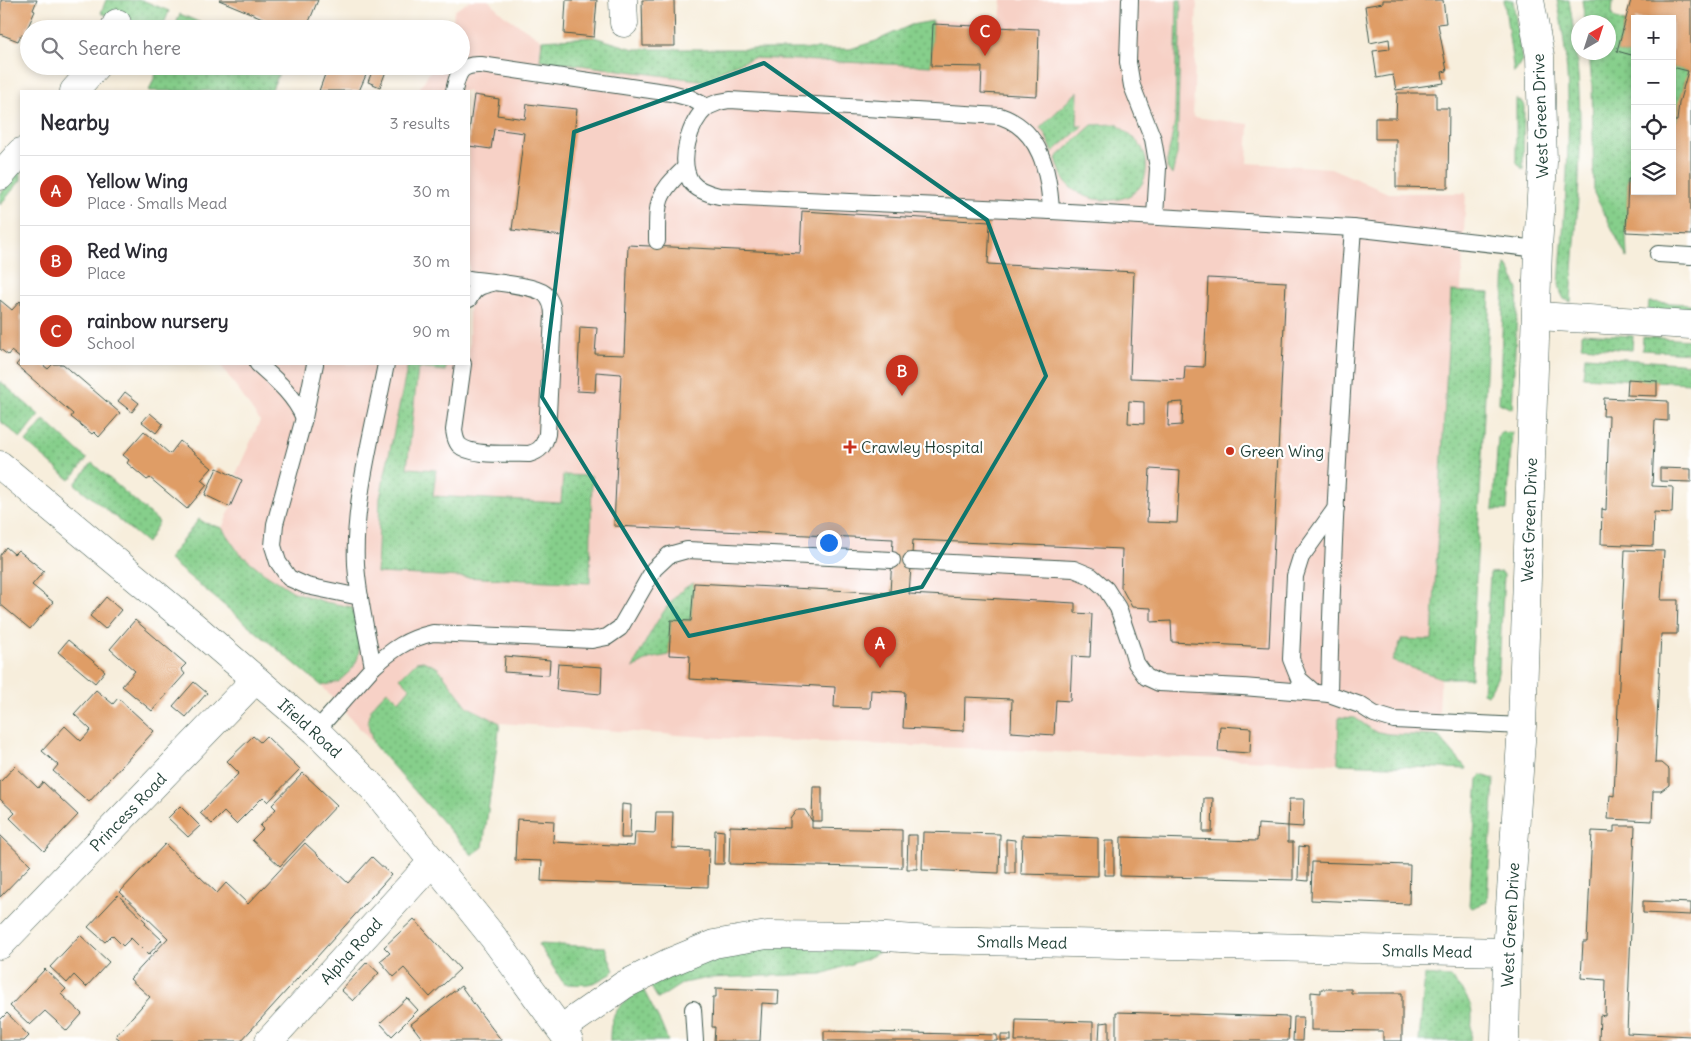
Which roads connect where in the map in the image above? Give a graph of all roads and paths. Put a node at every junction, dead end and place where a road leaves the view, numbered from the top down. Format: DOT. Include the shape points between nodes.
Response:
graph roads {
  1 [pos="1130,0"];
  2 [pos="1530,0"];
  3 [pos="470,65"];
  4 [pos="88,75"];
  5 [pos="458,75"];
  6 [pos="75,90"];
  7 [pos="454,90"];
  8 [pos="707,107"];
  9 [pos="20,153"];
  10 [pos="685,168"];
  11 [pos="0,176"];
  12 [pos="1051,211"];
  13 [pos="1155,216"];
  14 [pos="1352,228"];
  15 [pos="657,241"];
  16 [pos="1538,249"];
  17 [pos="1658,254"];
  18 [pos="1691,256"];
  19 [pos="470,279"];
  20 [pos="492,283"];
  21 [pos="470,298"];
  22 [pos="1537,316"];
  23 [pos="1691,325"];
  24 [pos="259,365"];
  25 [pos="315,365"];
  26 [pos="386,365"];
  27 [pos="463,365"];
  28 [pos="304,418"];
  29 [pos="0,465"];
  30 [pos="1336,508"];
  31 [pos="892,560"];
  32 [pos="911,562"];
  33 [pos="360,597"];
  34 [pos="373,667"];
  35 [pos="255,680"];
  36 [pos="1322,693"];
  37 [pos="1522,726"];
  38 [pos="316,731"];
  39 [pos="433,861"];
  40 [pos="0,945"];
  41 [pos="1507,952"];
  42 [pos="693,1008"];
  43 [pos="565,1035"];
  44 [pos="269,1041"];
  45 [pos="696,1041"];
  46 [pos="1505,1041"];
  1 -- 13 [label="lane" via="1128,62 1132,86 1154,139 1158,168"];
  2 -- 16 [label="street, West Green Drive" via="1540,56 1542,111"];
  3 -- 8 [label="lane" via="670,93"];
  4 -- 6 [label="street"];
  5 -- 7 [label="lane"];
  8 -- 10 [label="lane" via="691,129"];
  8 -- 12 [label="lane" via="730,100 1000,116 1022,127 1036,146 1048,183"];
  9 -- 11 [label="street"];
  10 -- 12 [label="lane" via="692,184 719,196"];
  10 -- 15 [label="lane" via="665,188 659,200"];
  12 -- 13 [label="lane"];
  13 -- 14 [label="lane"];
  14 -- 16 [label="lane"];
  14 -- 30 [label="lane"];
  16 -- 22 [label="street, West Green Drive"];
  17 -- 18 [label="lane"];
  19 -- 20 [label="lane"];
  20 -- 21 [label="lane" via="473,290"];
  20 -- 27 [label="lane" via="536,288 552,304 547,434 544,445 537,452 473,452 460,446 454,430"];
  22 -- 23 [label="street"];
  22 -- 37 [label="street, West Green Drive"];
  24 -- 28 [label="lane" via="292,396"];
  25 -- 28 [label="lane"];
  26 -- 33 [label="lane" via="362,492 356,564"];
  28 -- 33 [label="lane" via="272,546 289,578 306,586"];
  29 -- 35 [label="street, Ifield Road"];
  30 -- 36 [label="lane"];
  30 -- 36 [label="lane" via="1301,557 1295,576 1291,659 1299,679"];
  31 -- 34 [label="lane" via="687,550 669,555 654,569 620,628 607,636 592,640 433,634 415,637 393,649"];
  32 -- 36 [label="lane" via="1074,569 1091,576 1106,589 1118,608 1136,663 1146,677 1160,683"];
  33 -- 34 [label="lane"];
  34 -- 38 [label="lane"];
  35 -- 38 [label="street, Ifield Road"];
  35 -- 40 [label="street, Princess Road"];
  36 -- 37 [label="lane" via="1346,698 1374,714 1394,720"];
  37 -- 41 [label="street, West Green Drive"];
  38 -- 39 [label="street, Ifield Road" via="375,790"];
  39 -- 43 [label="street, Ifield Road"];
  39 -- 44 [label="street, Alpha Road"];
  41 -- 43 [label="street, Smalls Mead" via="766,935 714,944 668,963 624,985"];
  41 -- 46 [label="street, West Green Drive"];
  42 -- 45 [label="lane"];
}
